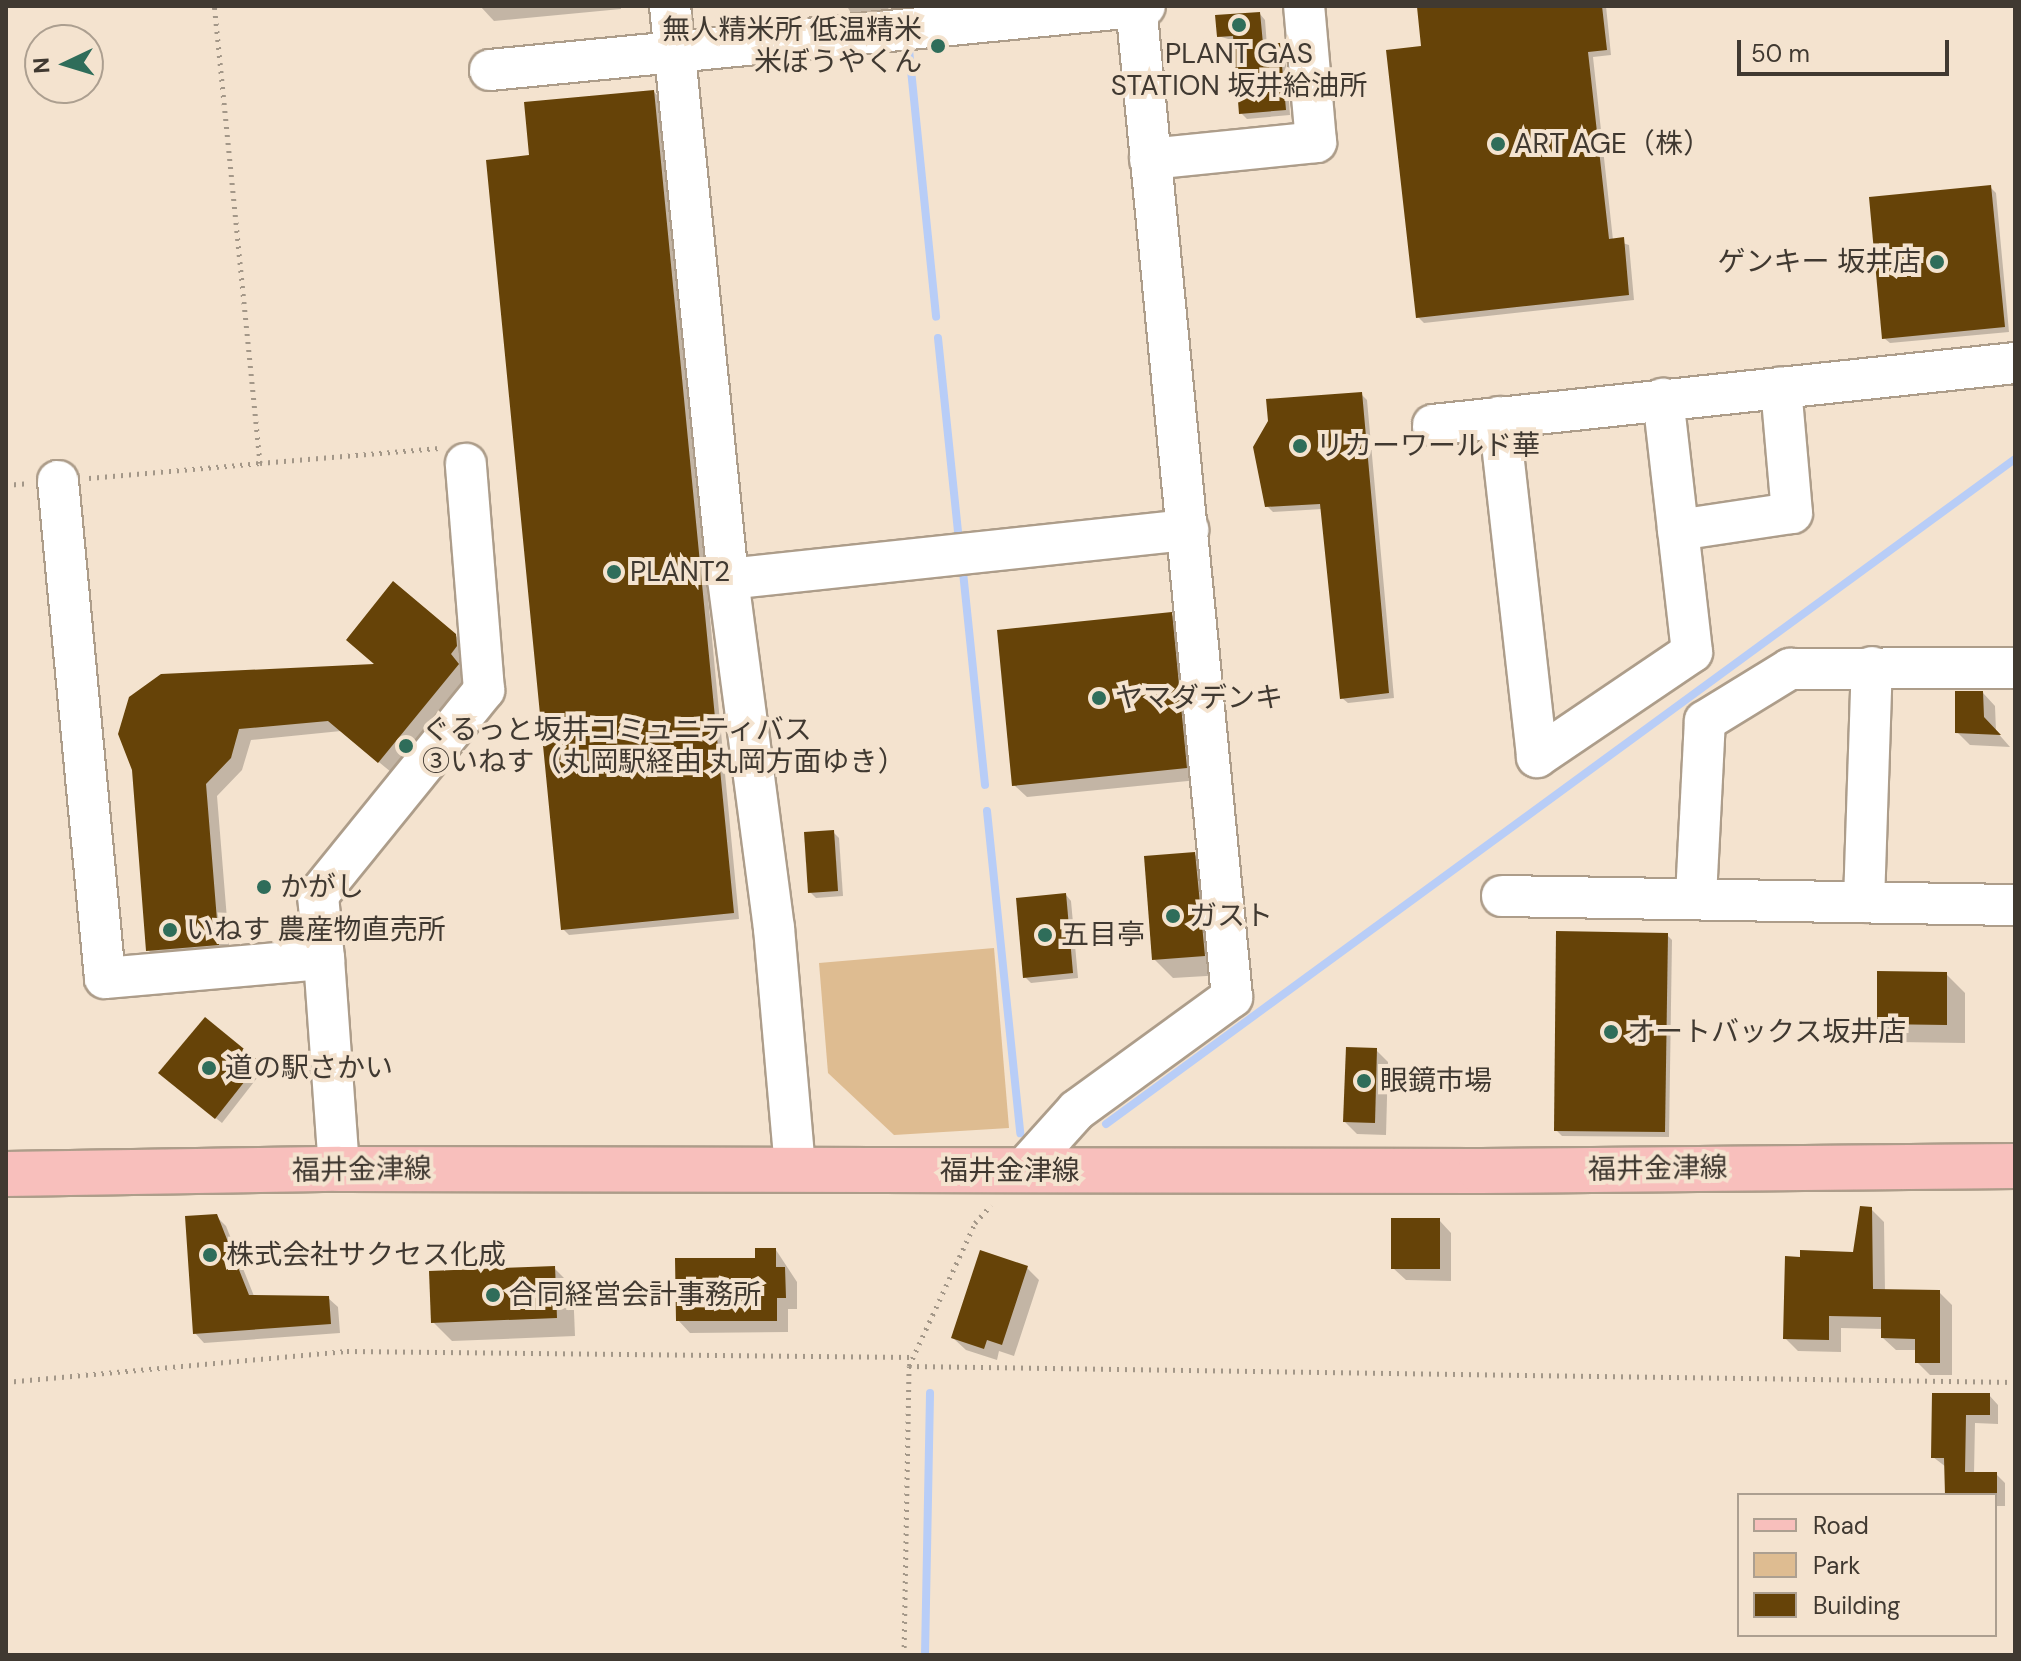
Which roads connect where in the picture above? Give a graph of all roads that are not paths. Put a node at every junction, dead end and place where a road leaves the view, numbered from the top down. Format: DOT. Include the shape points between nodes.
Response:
graph roads {
  1 [pos="670,6"];
  2 [pos="1136,6"];
  3 [pos="1145,6"];
  4 [pos="1304,6"];
  5 [pos="675,54"];
  6 [pos="490,70"];
  7 [pos="1150,159"];
  8 [pos="2015,363"];
  9 [pos="1781,387"];
  10 [pos="1663,399"];
  11 [pos="1499,417"];
  12 [pos="1433,425"];
  13 [pos="457,456"];
  14 [pos="58,481"];
  15 [pos="1188,530"];
  16 [pos="1678,530"];
  17 [pos="728,579"];
  18 [pos="1872,667"];
  19 [pos="2015,668"];
  20 [pos="1502,896"];
  21 [pos="1696,897"];
  22 [pos="1864,902"];
  23 [pos="2015,905"];
  24 [pos="324,959"];
  25 [pos="2015,1166"];
  26 [pos="339,1169"];
  27 [pos="795,1170"];
  28 [pos="1022,1171"];
  29 [pos="6,1174"];
  1 -- 5 [label="street"];
  2 -- 3 [label="street"];
  2 -- 5 [label="street"];
  2 -- 7 [label="street"];
  4 -- 7 [label="street" via="1316,142"];
  5 -- 6 [label="street"];
  5 -- 17 [label="street"];
  7 -- 15 [label="street"];
  8 -- 9 [label="street"];
  9 -- 10 [label="street"];
  9 -- 16 [label="street" via="1792,513"];
  10 -- 11 [label="street"];
  10 -- 16 [label="street"];
  11 -- 12 [label="street"];
  11 -- 16 [label="street" via="1537,757 1692,652"];
  13 -- 24 [label="street" via="484,690 318,895"];
  14 -- 24 [label="street" via="105,978"];
  15 -- 17 [label="street"];
  15 -- 28 [label="street" via="1232,997 1077,1110"];
  17 -- 27 [label="street" via="774,928"];
  18 -- 19 [label="street"];
  18 -- 21 [label="street" via="1790,669 1705,721"];
  18 -- 22 [label="street"];
  20 -- 21 [label="street"];
  21 -- 22 [label="street"];
  22 -- 23 [label="street"];
  24 -- 26 [label="street"];
  25 -- 28 [label="main road, 福井金津線"];
  26 -- 27 [label="main road, 福井金津線"];
  26 -- 29 [label="main road, 福井金津線"];
  27 -- 28 [label="main road, 福井金津線"];
}
